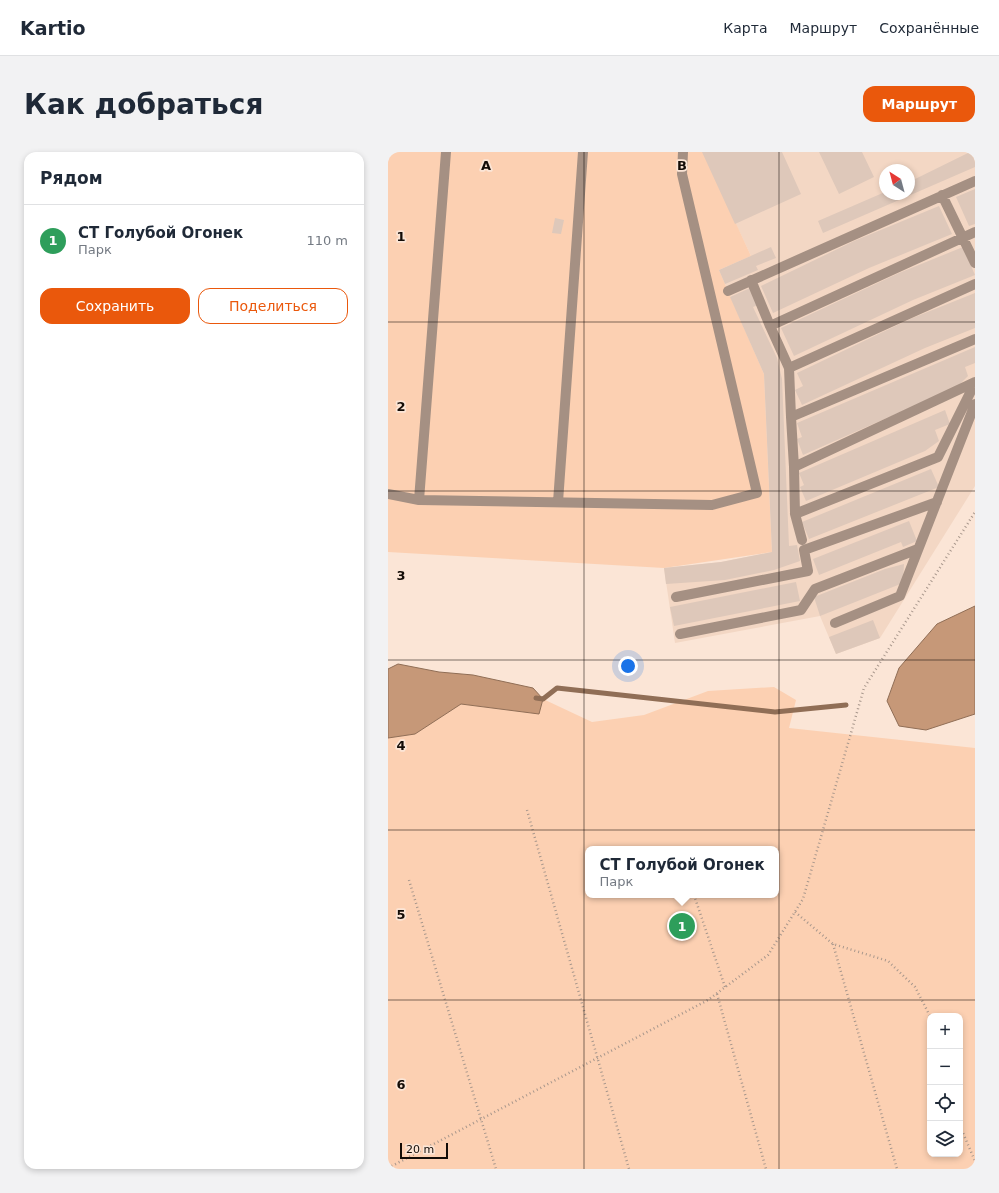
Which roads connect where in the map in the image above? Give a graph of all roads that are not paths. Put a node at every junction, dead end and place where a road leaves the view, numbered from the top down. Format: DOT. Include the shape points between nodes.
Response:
graph roads {
  1 [pos="446,152"];
  2 [pos="583,152"];
  3 [pos="683,152"];
  4 [pos="975,181"];
  5 [pos="942,194"];
  6 [pos="975,232"];
  7 [pos="963,237"];
  8 [pos="975,263"];
  9 [pos="751,280"];
  10 [pos="975,284"];
  11 [pos="728,290"];
  12 [pos="770,326"];
  13 [pos="975,339"];
  14 [pos="788,368"];
  15 [pos="975,382"];
  16 [pos="975,404"];
  17 [pos="791,417"];
  18 [pos="794,467"];
  19 [pos="388,494"];
  20 [pos="419,500"];
  21 [pos="558,502"];
  22 [pos="937,502"];
  23 [pos="795,514"];
  24 [pos="802,540"];
  25 [pos="918,550"];
  26 [pos="676,597"];
  27 [pos="835,623"];
  28 [pos="680,634"];
  1 -- 20 [label="lane"];
  2 -- 21 [label="lane"];
  3 -- 21 [label="lane" via="682,174 757,492 712,505"];
  4 -- 5 [label="lane"];
  5 -- 7 [label="lane"];
  5 -- 9 [label="lane"];
  6 -- 7 [label="lane"];
  7 -- 8 [label="lane"];
  7 -- 12 [label="lane"];
  9 -- 11 [label="lane"];
  9 -- 12 [label="lane"];
  10 -- 14 [label="lane"];
  12 -- 14 [label="lane"];
  13 -- 17 [label="lane"];
  14 -- 17 [label="lane"];
  15 -- 18 [label="lane"];
  15 -- 23 [label="lane" via="938,457"];
  16 -- 22 [label="lane"];
  17 -- 18 [label="lane"];
  18 -- 23 [label="lane"];
  19 -- 20 [label="lane"];
  20 -- 21 [label="lane"];
  22 -- 25 [label="lane"];
  22 -- 26 [label="lane" via="804,550 808,571"];
  23 -- 24 [label="lane"];
  25 -- 27 [label="lane" via="900,596"];
  25 -- 28 [label="lane" via="815,589 801,610"];
}
